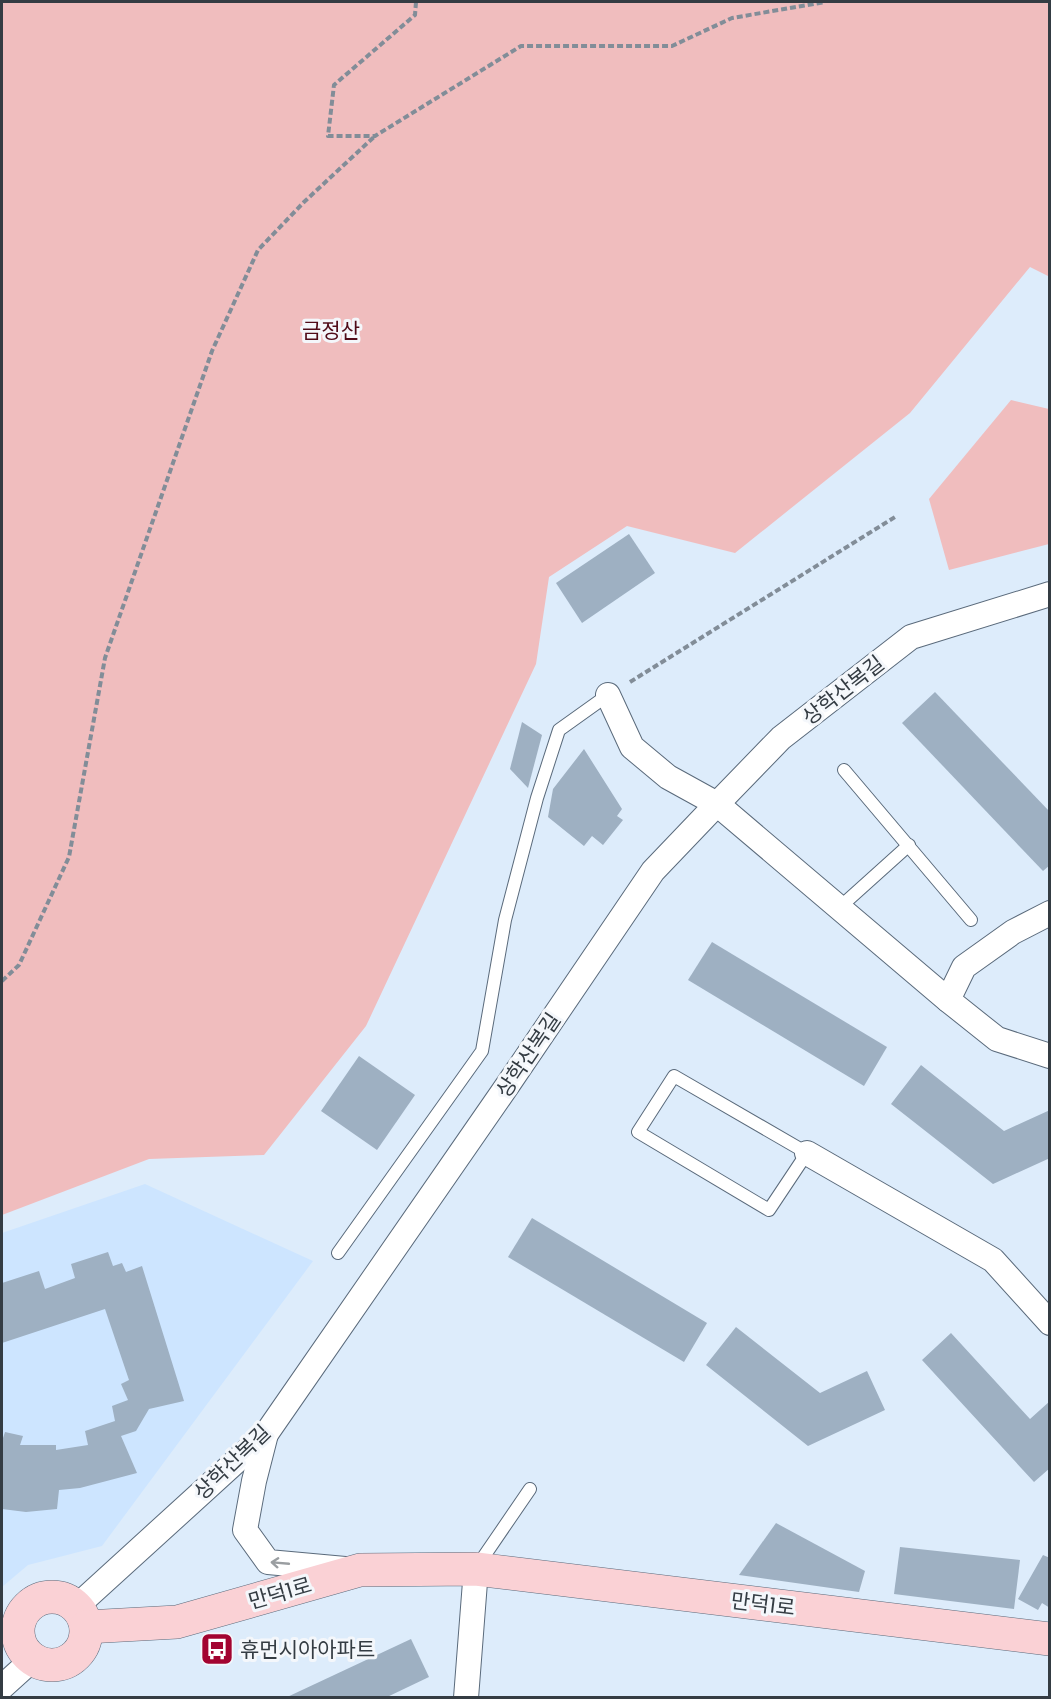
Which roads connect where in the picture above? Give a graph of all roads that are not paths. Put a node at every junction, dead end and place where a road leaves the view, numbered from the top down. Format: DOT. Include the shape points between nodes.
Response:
graph roads {
  1 [pos="1050,594"];
  2 [pos="608,695"];
  3 [pos="844,770"];
  4 [pos="717,804"];
  5 [pos="909,845"];
  6 [pos="839,908"];
  7 [pos="1050,913"];
  8 [pos="971,920"];
  9 [pos="948,1000"];
  10 [pos="1050,1056"];
  11 [pos="807,1153"];
  12 [pos="338,1253"];
  13 [pos="1050,1323"];
  14 [pos="266,1434"];
  15 [pos="530,1489"];
  16 [pos="476,1569"];
  17 [pos="360,1570"];
  18 [pos="81,1617"];
  19 [pos="10,1631"];
  20 [pos="1050,1639"];
  21 [pos="33,1659"];
  22 [pos="2,1687"];
  23 [pos="466,1698"];
  1 -- 4 [label="street, 상학산복길" via="911,637 781,738"];
  2 -- 4 [label="street" via="632,747 668,777"];
  2 -- 12 [label="lane" via="559,730 506,920 482,1051"];
  3 -- 5 [label="lane"];
  4 -- 6 [label="street"];
  4 -- 14 [label="street, 상학산복길" via="653,871"];
  5 -- 6 [label="lane"];
  5 -- 8 [label="lane"];
  6 -- 9 [label="street"];
  7 -- 9 [label="street" via="1012,932 964,967"];
  9 -- 10 [label="street" via="997,1038"];
  11 -- 11 [label="lane" via="769,1210 638,1132 674,1076"];
  11 -- 13 [label="street" via="993,1260"];
  17 -- 14 [label="street, one-way" via="268,1562 245,1530"];
  14 -- 18 [label="street, 상학산복길"];
  15 -- 16 [label="lane"];
  16 -- 17 [label="main road, 만덕1로"];
  16 -- 20 [label="main road, 만덕1로"];
  16 -- 23 [label="street"];
  17 -- 18 [label="main road, 만덕1로" via="177,1622"];
  18 -- 19 [label="main road" via="67,1600 44,1598 26,1609"];
  18 -- 21 [label="main road" via="85,1638 74,1657 54,1665"];
  19 -- 21 [label="main road"];
  21 -- 22 [label="street"];
}
